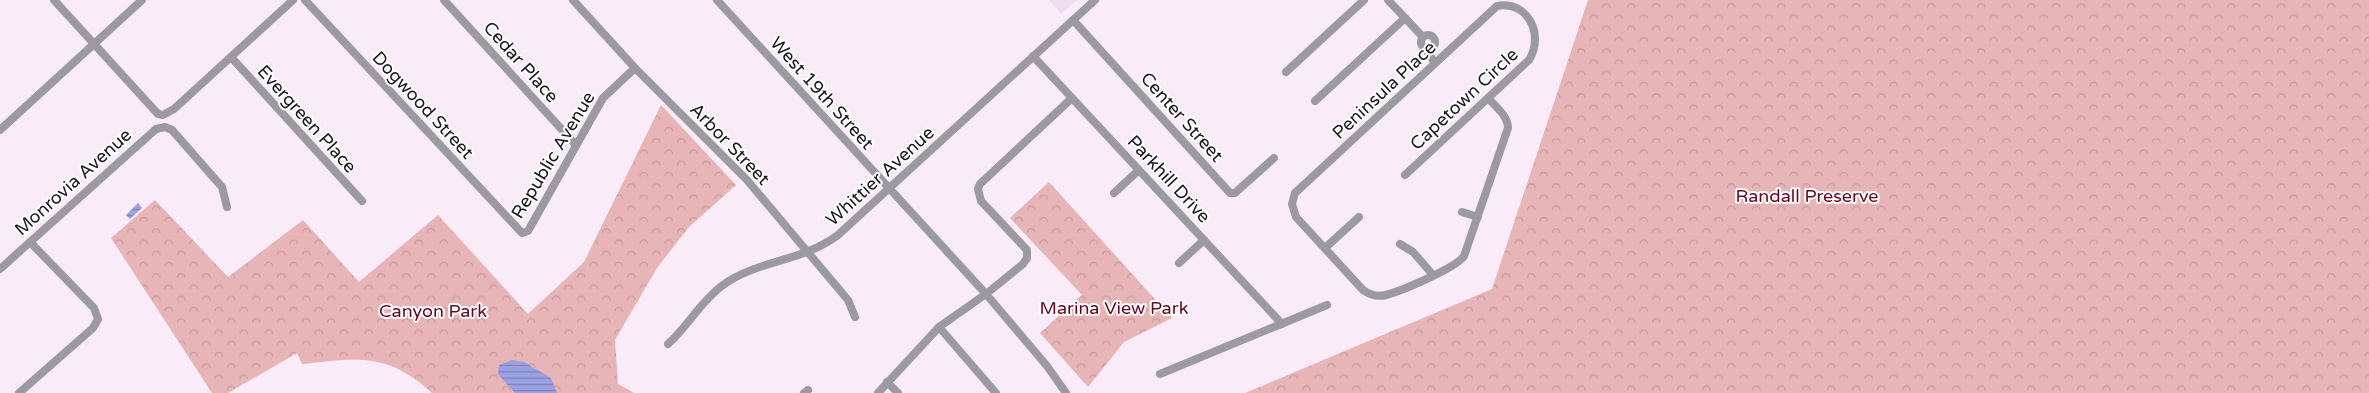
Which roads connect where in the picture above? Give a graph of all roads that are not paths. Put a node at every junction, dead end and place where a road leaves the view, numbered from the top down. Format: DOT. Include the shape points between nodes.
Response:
graph roads {
  1 [pos="54,0"];
  2 [pos="142,0"];
  3 [pos="293,0"];
  4 [pos="306,0"];
  5 [pos="444,0"];
  6 [pos="573,0"];
  7 [pos="717,0"];
  8 [pos="1094,0"];
  9 [pos="1364,0"];
  10 [pos="1388,0"];
  11 [pos="1405,18"];
  12 [pos="1072,20"];
  13 [pos="1423,37"];
  14 [pos="1537,40"];
  15 [pos="1434,42"];
  16 [pos="95,43"];
  17 [pos="1425,48"];
  18 [pos="1447,52"];
  19 [pos="1034,56"];
  20 [pos="231,57"];
  21 [pos="1435,63"];
  22 [pos="635,68"];
  23 [pos="1286,72"];
  24 [pos="1072,98"];
  25 [pos="1488,98"];
  26 [pos="1315,101"];
  27 [pos="0,130"];
  28 [pos="575,144"];
  29 [pos="1274,158"];
  30 [pos="1139,170"];
  31 [pos="1405,175"];
  32 [pos="889,190"];
  33 [pos="1114,193"];
  34 [pos="362,201"];
  35 [pos="227,208"];
  36 [pos="1462,212"];
  37 [pos="1359,217"];
  38 [pos="1478,217"];
  39 [pos="518,230"];
  40 [pos="1204,240"];
  41 [pos="30,242"];
  42 [pos="1400,244"];
  43 [pos="1325,248"];
  44 [pos="808,254"];
  45 [pos="1178,263"];
  46 [pos="0,269"];
  47 [pos="1433,275"];
  48 [pos="986,294"];
  49 [pos="1327,305"];
  50 [pos="855,317"];
  51 [pos="1282,324"];
  52 [pos="939,327"];
  53 [pos="668,344"];
  54 [pos="1160,374"];
  55 [pos="887,382"];
  56 [pos="1065,391"];
  57 [pos="19,393"];
  58 [pos="878,393"];
  59 [pos="898,393"];
  60 [pos="996,393"];
  1 -- 16 [label="street"];
  2 -- 16 [label="street"];
  3 -- 20 [label="street"];
  4 -- 39 [label="street, Dogwood Street"];
  5 -- 28 [label="street, Cedar Place"];
  6 -- 22 [label="street, Arbor Street"];
  7 -- 32 [label="street, West 19th Street"];
  8 -- 12 [label="street, Whittier Avenue"];
  9 -- 23 [label="street"];
  10 -- 11 [label="street"];
  11 -- 13 [label="street"];
  11 -- 26 [label="street"];
  12 -- 19 [label="street, Whittier Avenue"];
  12 -- 29 [label="street, Center Street" via="1230,193 1235,193"];
  13 -- 15 [label="street" via="1430,36"];
  13 -- 17 [label="street"];
  14 -- 18 [label="street, Peninsula Place" via="1533,24 1526,14 1518,7 1504,4 1497,6"];
  14 -- 25 [label="street, Capetown Circle" via="1529,60"];
  15 -- 17 [label="street" via="1430,48"];
  15 -- 18 [label="street"];
  16 -- 20 [label="street" via="158,114 164,115"];
  16 -- 27 [label="street"];
  17 -- 21 [label="street"];
  18 -- 21 [label="street, Peninsula Place"];
  19 -- 24 [label="street, Parkhill Drive"];
  19 -- 32 [label="street, Whittier Avenue"];
  20 -- 34 [label="street, Evergreen Place"];
  21 -- 43 [label="street, Peninsula Place" via="1295,193 1292,204 1296,216"];
  22 -- 28 [label="street, Republic Avenue" via="603,98"];
  22 -- 44 [label="street, Arbor Street" via="747,180"];
  24 -- 30 [label="street, Parkhill Drive"];
  24 -- 48 [label="street" via="980,184 981,201 1027,250 1023,264"];
  25 -- 31 [label="street, Capetown Circle"];
  25 -- 38 [label="street" via="1508,122 1508,128"];
  28 -- 39 [label="street, Republic Avenue" via="528,231 522,233"];
  30 -- 33 [label="street"];
  30 -- 40 [label="street, Parkhill Drive"];
  32 -- 44 [label="street, Whittier Avenue" via="838,235"];
  32 -- 48 [label="street, West 19th Street"];
  35 -- 41 [label="street, Monrovia Avenue" via="222,187 172,130 161,128 150,132"];
  36 -- 38 [label="street"];
  37 -- 43 [label="street"];
  38 -- 47 [label="street" via="1460,262"];
  40 -- 45 [label="street"];
  40 -- 51 [label="street, Parkhill Drive"];
  41 -- 46 [label="street, Monrovia Avenue"];
  41 -- 57 [label="street" via="94,308 98,319"];
  42 -- 47 [label="street" via="1413,252"];
  43 -- 47 [label="street" via="1363,290 1373,295 1385,295"];
  44 -- 50 [label="street, Arbor Street" via="848,300"];
  44 -- 53 [label="street, Whittier Avenue" via="749,272 723,285"];
  48 -- 52 [label="street"];
  48 -- 56 [label="street, West 19th Street"];
  49 -- 51 [label="street"];
  51 -- 54 [label="street"];
  52 -- 55 [label="street"];
  52 -- 60 [label="street"];
  55 -- 58 [label="street"];
  55 -- 59 [label="street"];
}
